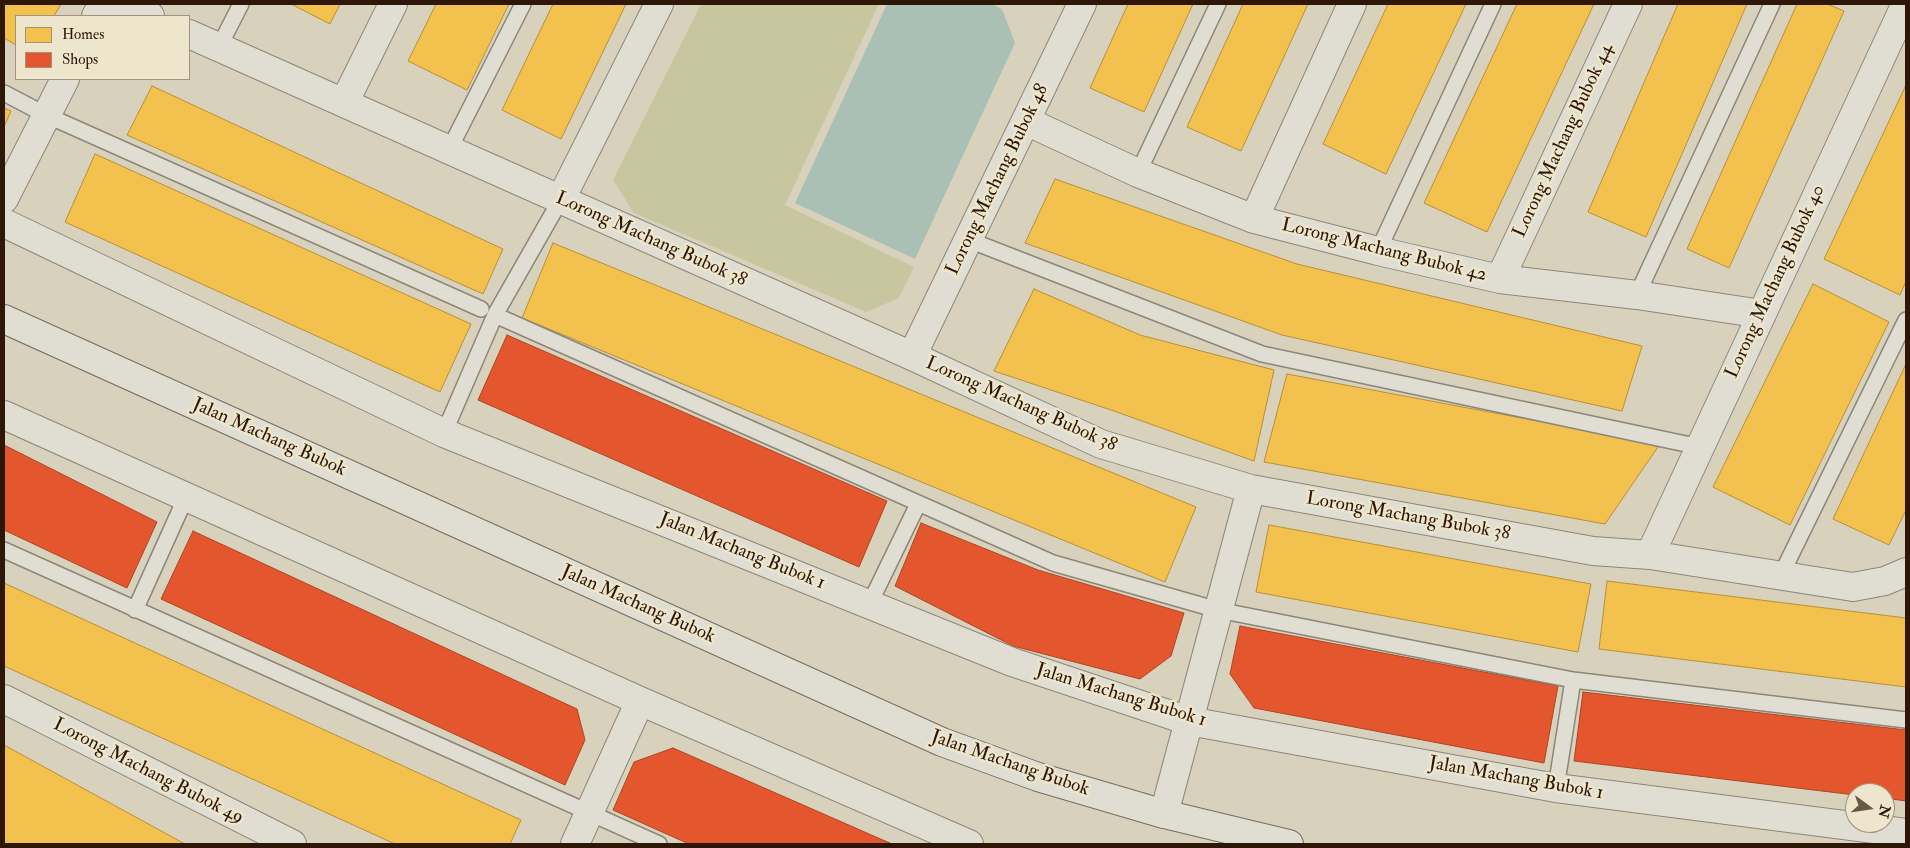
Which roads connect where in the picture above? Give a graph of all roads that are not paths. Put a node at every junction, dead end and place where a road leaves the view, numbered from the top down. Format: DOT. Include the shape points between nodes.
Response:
graph roads {
  1 [pos="103,4"];
  2 [pos="122,4"];
  3 [pos="241,4"];
  4 [pos="393,4"];
  5 [pos="523,4"];
  6 [pos="659,4"];
  7 [pos="1082,4"];
  8 [pos="1218,4"];
  9 [pos="1352,4"];
  10 [pos="1493,4"];
  11 [pos="1628,4"];
  12 [pos="1772,4"];
  13 [pos="1896,7"];
  14 [pos="97,15"];
  15 [pos="148,15"];
  16 [pos="190,34"];
  17 [pos="219,47"];
  18 [pos="64,80"];
  19 [pos="4,93"];
  20 [pos="344,103"];
  21 [pos="46,115"];
  22 [pos="1026,121"];
  23 [pos="449,150"];
  24 [pos="1138,173"];
  25 [pos="4,199"];
  26 [pos="561,199"];
  27 [pos="1254,219"];
  28 [pos="4,223"];
  29 [pos="970,240"];
  30 [pos="1378,251"];
  31 [pos="1500,279"];
  32 [pos="1637,295"];
  33 [pos="481,309"];
  34 [pos="1762,314"];
  35 [pos="495,316"];
  36 [pos="4,319"];
  37 [pos="1906,320"];
  38 [pos="912,356"];
  39 [pos="4,415"];
  40 [pos="438,431"];
  41 [pos="1700,447"];
  42 [pos="1251,489"];
  43 [pos="186,497"];
  44 [pos="918,504"];
  45 [pos="4,550"];
  46 [pos="1650,555"];
  47 [pos="1906,572"];
  48 [pos="1781,575"];
  49 [pos="870,603"];
  50 [pos="135,610"];
  51 [pos="1218,610"];
  52 [pos="1573,680"];
  53 [pos="4,699"];
  54 [pos="640,700"];
  55 [pos="1906,720"];
  56 [pos="1189,721"];
  57 [pos="1556,788"];
  58 [pos="589,813"];
  59 [pos="1164,814"];
  60 [pos="1906,833"];
  61 [pos="292,844"];
  62 [pos="575,844"];
  63 [pos="659,844"];
  64 [pos="969,844"];
  65 [pos="1289,844"];
  1 -- 14 [label="street"];
  2 -- 15 [label="street"];
  3 -- 17 [label="lane"];
  4 -- 20 [label="street"];
  5 -- 23 [label="lane"];
  6 -- 26 [label="street"];
  7 -- 22 [label="street, Lorong Machang Bubok 48"];
  8 -- 24 [label="lane"];
  9 -- 27 [label="street"];
  10 -- 30 [label="lane"];
  11 -- 31 [label="street, Lorong Machang Bubok 44"];
  12 -- 32 [label="lane"];
  13 -- 34 [label="street, Lorong Machang Bubok 40"];
  16 -- 17 [label="street, Lorong Machang Bubok 38"];
  17 -- 20 [label="street, Lorong Machang Bubok 38"];
  18 -- 21 [label="street"];
  19 -- 21 [label="lane"];
  20 -- 23 [label="street, Lorong Machang Bubok 38"];
  21 -- 25 [label="street"];
  21 -- 33 [label="lane"];
  22 -- 24 [label="street, Lorong Machang Bubok 42"];
  22 -- 29 [label="street, Lorong Machang Bubok 48"];
  23 -- 26 [label="street, Lorong Machang Bubok 38"];
  24 -- 27 [label="street, Lorong Machang Bubok 42"];
  26 -- 35 [label="lane"];
  26 -- 38 [label="street, Lorong Machang Bubok 38"];
  27 -- 30 [label="street, Lorong Machang Bubok 42"];
  28 -- 40 [label="street, Jalan Machang Bubok 1"];
  29 -- 38 [label="street, Lorong Machang Bubok 48"];
  29 -- 41 [label="lane" via="1262,354"];
  30 -- 31 [label="street, Lorong Machang Bubok 42"];
  31 -- 32 [label="street, Lorong Machang Bubok 42"];
  32 -- 34 [label="street, Lorong Machang Bubok 42"];
  34 -- 41 [label="street, Lorong Machang Bubok 40"];
  35 -- 40 [label="lane"];
  35 -- 44 [label="lane"];
  36 -- 59 [label="street, Jalan Machang Bubok" via="942,742 1038,777"];
  37 -- 48 [label="lane"];
  38 -- 42 [label="street, Lorong Machang Bubok 38" via="1101,444"];
  39 -- 43 [label="street"];
  40 -- 49 [label="street, Jalan Machang Bubok 1"];
  41 -- 46 [label="street, Lorong Machang Bubok 40"];
  42 -- 46 [label="street, Lorong Machang Bubok 38" via="1593,551"];
  42 -- 51 [label="street"];
  43 -- 50 [label="lane"];
  43 -- 54 [label="street"];
  44 -- 49 [label="lane"];
  44 -- 51 [label="lane" via="1053,563"];
  45 -- 50 [label="lane"];
  46 -- 48 [label="street, Lorong Machang Bubok 38"];
  47 -- 48 [label="street, Lorong Machang Bubok 38" via="1885,582 1853,586"];
  49 -- 56 [label="street, Jalan Machang Bubok 1" via="1012,662"];
  50 -- 58 [label="lane"];
  51 -- 52 [label="lane"];
  51 -- 56 [label="street"];
  52 -- 55 [label="lane"];
  52 -- 57 [label="lane"];
  53 -- 61 [label="street, Lorong Machang Bubok 49"];
  54 -- 58 [label="street"];
  54 -- 64 [label="street"];
  56 -- 57 [label="street, Jalan Machang Bubok 1"];
  56 -- 59 [label="street"];
  57 -- 60 [label="street, Jalan Machang Bubok 1"];
  58 -- 62 [label="street"];
  58 -- 63 [label="lane"];
  59 -- 65 [label="street, Jalan Machang Bubok"];
}
